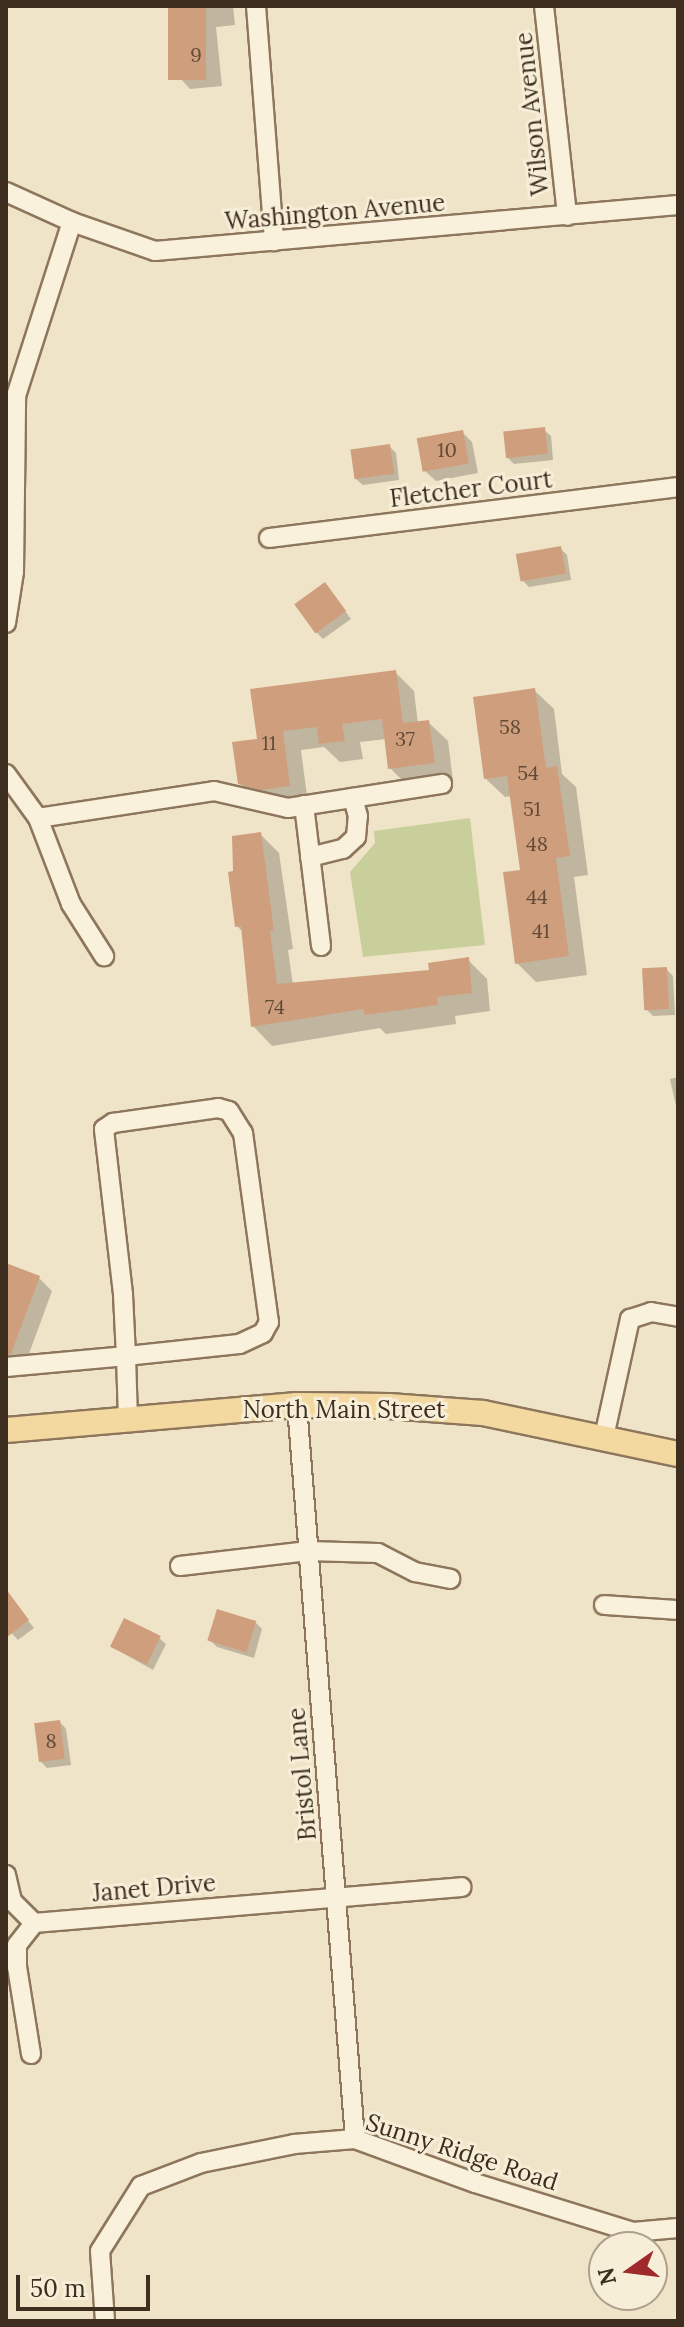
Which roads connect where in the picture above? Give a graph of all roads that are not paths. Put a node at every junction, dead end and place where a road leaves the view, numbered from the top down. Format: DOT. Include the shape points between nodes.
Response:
graph roads {
  1 [pos="256,6"];
  2 [pos="544,6"];
  3 [pos="6,192"];
  4 [pos="678,205"];
  5 [pos="567,216"];
  6 [pos="72,222"];
  7 [pos="274,241"];
  8 [pos="678,487"];
  9 [pos="11,490"];
  10 [pos="269,538"];
  11 [pos="6,623"];
  12 [pos="6,774"];
  13 [pos="442,784"];
  14 [pos="353,798"];
  15 [pos="304,805"];
  16 [pos="38,818"];
  17 [pos="310,857"];
  18 [pos="321,946"];
  19 [pos="104,956"];
  20 [pos="678,1317"];
  21 [pos="126,1356"];
  22 [pos="6,1367"];
  23 [pos="297,1405"];
  24 [pos="128,1418"];
  25 [pos="6,1430"];
  26 [pos="604,1437"];
  27 [pos="678,1454"];
  28 [pos="308,1551"];
  29 [pos="180,1566"];
  30 [pos="450,1579"];
  31 [pos="604,1605"];
  32 [pos="678,1610"];
  33 [pos="6,1875"];
  34 [pos="461,1887"];
  35 [pos="336,1895"];
  36 [pos="34,1923"];
  37 [pos="31,2054"];
  38 [pos="355,2139"];
  39 [pos="678,2228"];
  40 [pos="105,2321"];
  1 -- 7 [label="street"];
  2 -- 5 [label="street, Wilson Avenue"];
  3 -- 6 [label="street, Washington Avenue"];
  4 -- 5 [label="street, Washington Avenue"];
  5 -- 7 [label="street, Washington Avenue"];
  6 -- 7 [label="street, Washington Avenue" via="155,251"];
  6 -- 9 [label="street" via="16,396"];
  8 -- 10 [label="street, Fletcher Court"];
  9 -- 11 [label="street" via="14,572"];
  12 -- 16 [label="street"];
  13 -- 14 [label="street"];
  14 -- 15 [label="street"];
  14 -- 17 [label="street" via="356,837 343,849"];
  15 -- 16 [label="street" via="288,808 214,791"];
  15 -- 17 [label="street"];
  16 -- 19 [label="street" via="71,904"];
  17 -- 18 [label="street"];
  20 -- 26 [label="street" via="651,1312 630,1319"];
  21 -- 21 [label="street" via="104,1129 128,1120 229,1111 243,1133 269,1322 263,1333 239,1344"];
  21 -- 22 [label="street"];
  21 -- 24 [label="street"];
  23 -- 24 [label="main road, North Main Street"];
  23 -- 26 [label="main road, North Main Street" via="483,1413"];
  23 -- 28 [label="street, Bristol Lane"];
  24 -- 25 [label="main road, North Main Street"];
  26 -- 27 [label="main road, North Main Street"];
  28 -- 29 [label="street"];
  28 -- 30 [label="street" via="378,1553 415,1572"];
  28 -- 35 [label="street, Bristol Lane"];
  31 -- 32 [label="street"];
  33 -- 36 [label="street" via="12,1901"];
  34 -- 35 [label="street, Janet Drive"];
  35 -- 36 [label="street, Janet Drive"];
  35 -- 38 [label="street, Bristol Lane"];
  36 -- 37 [label="street" via="17,1945"];
  38 -- 39 [label="street, Sunny Ridge Road" via="633,2232"];
  38 -- 40 [label="street, Sunny Ridge Road" via="294,2144 201,2163 141,2186 100,2251"];
}
